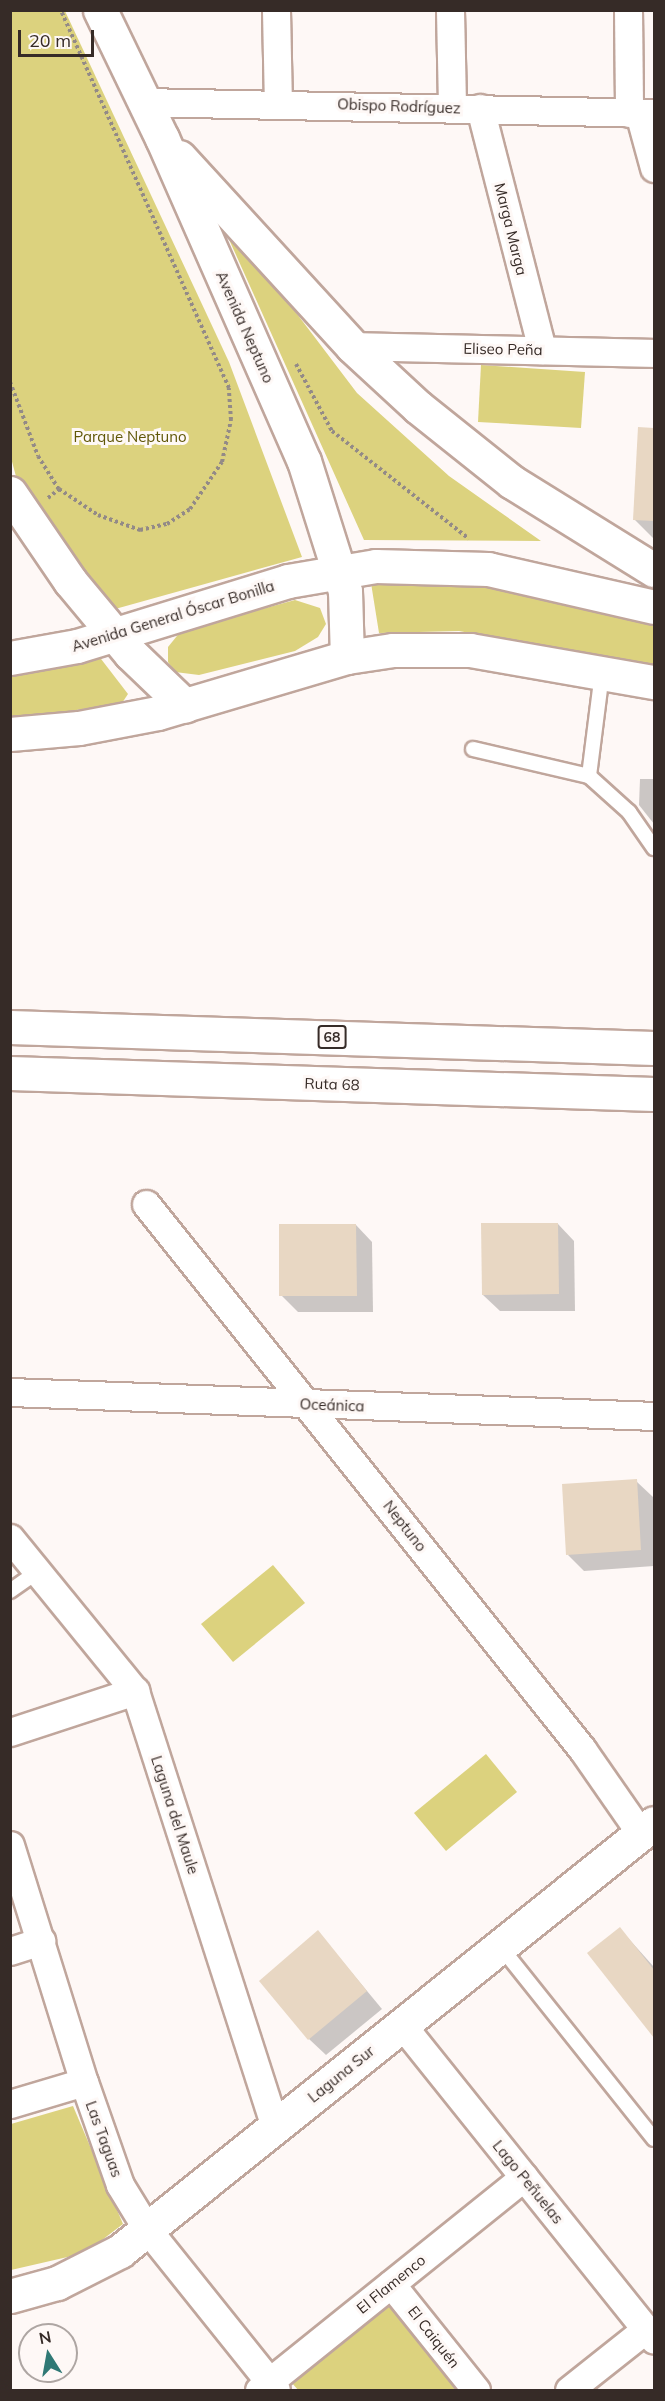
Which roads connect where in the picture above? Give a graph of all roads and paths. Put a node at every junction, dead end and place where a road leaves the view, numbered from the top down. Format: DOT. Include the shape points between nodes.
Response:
graph roads {
  1 [pos="61,10"];
  2 [pos="100,10"];
  3 [pos="276,10"];
  4 [pos="450,10"];
  5 [pos="628,10"];
  6 [pos="143,102"];
  7 [pos="278,102"];
  8 [pos="452,107"];
  9 [pos="480,108"];
  10 [pos="641,113"];
  11 [pos="162,138"];
  12 [pos="654,168"];
  13 [pos="238,312"];
  14 [pos="201,326"];
  15 [pos="352,346"];
  16 [pos="542,350"];
  17 [pos="654,353"];
  18 [pos="295,362"];
  19 [pos="10,381"];
  20 [pos="10,493"];
  21 [pos="478,547"];
  22 [pos="654,570"];
  23 [pos="339,571"];
  24 [pos="654,607"];
  25 [pos="114,634"];
  26 [pos="347,657"];
  27 [pos="10,658"];
  28 [pos="602,673"];
  29 [pos="654,682"];
  30 [pos="185,706"];
  31 [pos="10,734"];
  32 [pos="473,749"];
  33 [pos="589,776"];
  34 [pos="654,848"];
  35 [pos="10,1027"];
  36 [pos="654,1048"];
  37 [pos="10,1073"];
  38 [pos="654,1094"];
  39 [pos="146,1204"];
  40 [pos="10,1392"];
  41 [pos="307,1404"];
  42 [pos="654,1416"];
  43 [pos="10,1538"];
  44 [pos="37,1572"];
  45 [pos="10,1591"];
  46 [pos="135,1691"];
  47 [pos="10,1732"];
  48 [pos="650,1837"];
  49 [pos="10,1845"];
  50 [pos="40,1941"];
  51 [pos="500,1946"];
  52 [pos="10,1951"];
  53 [pos="402,2025"];
  54 [pos="84,2082"];
  55 [pos="10,2104"];
  56 [pos="275,2126"];
  57 [pos="654,2139"];
  58 [pos="524,2177"];
  59 [pos="147,2229"];
  60 [pos="391,2284"];
  61 [pos="10,2296"];
  62 [pos="650,2334"];
  63 [pos="268,2388"];
  64 [pos="476,2391"];
  65 [pos="569,2391"];
  1 -- 14 [label="path"];
  2 -- 6 [label="main road, Avenida Neptuno"];
  3 -- 7 [label="street"];
  4 -- 8 [label="street"];
  5 -- 10 [label="street"];
  6 -- 7 [label="street, Obispo Rodríguez"];
  6 -- 11 [label="main road, Avenida Neptuno"];
  7 -- 8 [label="street, Obispo Rodríguez"];
  8 -- 9 [label="street, Obispo Rodríguez"];
  9 -- 10 [label="street, Obispo Rodríguez"];
  9 -- 16 [label="street, Marga Marga"];
  10 -- 12 [label="street"];
  11 -- 13 [label="main road, Avenida Neptuno"];
  11 -- 15 [label="main road"];
  13 -- 14 [label="path"];
  13 -- 23 [label="main road, Avenida Neptuno" via="304,461"];
  14 -- 19 [label="path" via="229,388 231,420 222,462 190,509 167,524 140,530 98,515 59,489 38,456"];
  15 -- 16 [label="street, Eliseo Peña"];
  15 -- 22 [label="main road" via="418,407 512,482"];
  16 -- 17 [label="street, Eliseo Peña"];
  18 -- 21 [label="path" via="332,431"];
  20 -- 25 [label="main road" via="70,581"];
  23 -- 24 [label="main road, Avenida General Óscar Bonilla" via="414,564 488,569"];
  23 -- 25 [label="main road, Avenida General Óscar Bonilla" via="239,594"];
  23 -- 26 [label="main road, Avenida Neptuno" via="348,613"];
  25 -- 27 [label="main road, Avenida General Óscar Bonilla" via="77,646"];
  25 -- 30 [label="main road"];
  26 -- 28 [label="main road" via="420,648 470,650"];
  26 -- 30 [label="main road"];
  28 -- 29 [label="main road"];
  28 -- 33 [label="lane"];
  30 -- 31 [label="main road" via="79,728"];
  32 -- 33 [label="lane"];
  33 -- 34 [label="lane" via="629,812"];
  35 -- 36 [label="main road, 68"];
  37 -- 38 [label="main road, Ruta 68"];
  39 -- 41 [label="street, Neptuno"];
  40 -- 41 [label="street, Oceánica"];
  41 -- 42 [label="street, Oceánica"];
  41 -- 48 [label="street, Neptuno"];
  43 -- 44 [label="street, Laguna del Maule"];
  44 -- 45 [label="lane"];
  44 -- 46 [label="street, Laguna del Maule"];
  46 -- 47 [label="street"];
  46 -- 56 [label="street, Laguna del Maule"];
  48 -- 51 [label="main road, Laguna Sur"];
  49 -- 50 [label="street, Las Taguas"];
  50 -- 52 [label="street"];
  50 -- 54 [label="street, Las Taguas"];
  51 -- 53 [label="main road, Laguna Sur"];
  51 -- 57 [label="lane"];
  53 -- 56 [label="main road, Laguna Sur"];
  53 -- 58 [label="street, Lago Peñuelas"];
  54 -- 55 [label="street"];
  54 -- 59 [label="street, Las Taguas" via="120,2185"];
  56 -- 59 [label="main road, Laguna Sur"];
  58 -- 60 [label="street, El Flamenco"];
  58 -- 62 [label="street, Lago Peñuelas"];
  59 -- 61 [label="main road, Laguna Sur" via="83,2273"];
  59 -- 63 [label="street, Las Taguas"];
  60 -- 63 [label="street, El Flamenco"];
  60 -- 64 [label="street, El Caiquén"];
  62 -- 65 [label="street"];
}
